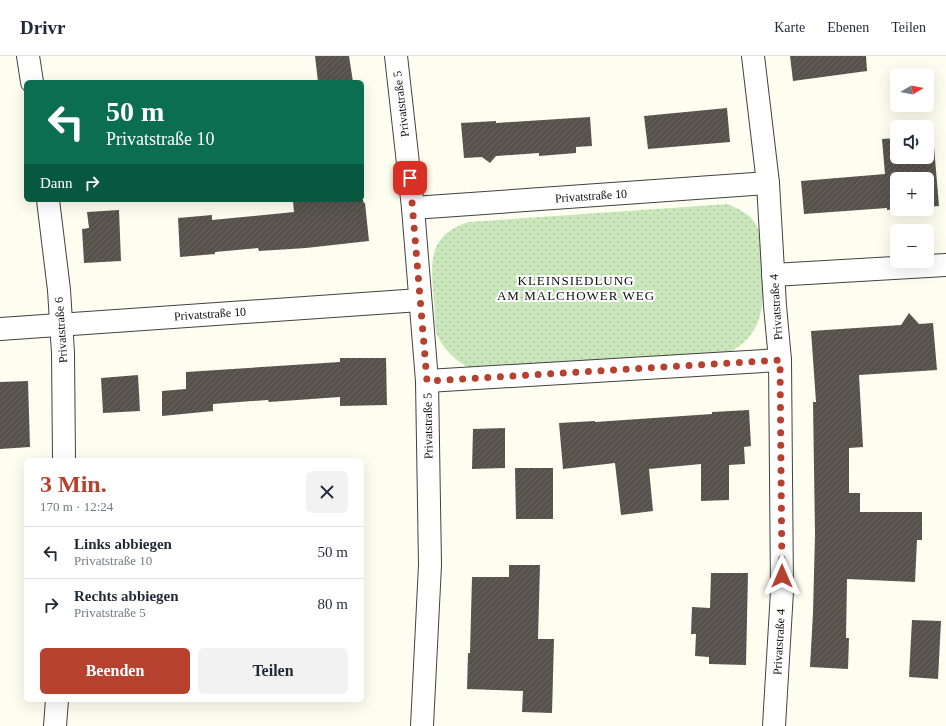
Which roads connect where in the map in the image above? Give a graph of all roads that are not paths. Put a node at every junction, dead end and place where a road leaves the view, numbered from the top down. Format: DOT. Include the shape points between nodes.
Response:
graph roads {
  1 [pos="28,56"];
  2 [pos="396,56"];
  3 [pos="753,56"];
  4 [pos="32,80"];
  5 [pos="768,183"];
  6 [pos="48,202"];
  7 [pos="413,208"];
  8 [pos="946,265"];
  9 [pos="773,275"];
  10 [pos="420,300"];
  11 [pos="62,325"];
  12 [pos="0,329"];
  13 [pos="780,360"];
  14 [pos="427,381"];
  15 [pos="64,458"];
  16 [pos="57,702"];
  17 [pos="55,726"];
  18 [pos="422,726"];
  19 [pos="774,726"];
  1 -- 4 [label="street"];
  2 -- 7 [label="street, Privatstraße 5"];
  3 -- 5 [label="street, Privatstraße 4"];
  5 -- 7 [label="street, Privatstraße 10"];
  5 -- 9 [label="street, Privatstraße 4"];
  6 -- 11 [label="street, Privatstraße 6"];
  7 -- 10 [label="street, Privatstraße 5"];
  8 -- 9 [label="street"];
  9 -- 13 [label="street, Privatstraße 4"];
  10 -- 11 [label="street, Privatstraße 10"];
  10 -- 14 [label="street, Privatstraße 5"];
  11 -- 12 [label="street, Privatstraße 10"];
  11 -- 15 [label="street, Privatstraße 6"];
  13 -- 14 [label="street"];
  13 -- 19 [label="street, Privatstraße 4" via="782,591"];
  14 -- 18 [label="street, Privatstraße 5" via="430,565"];
  16 -- 17 [label="street"];
}
